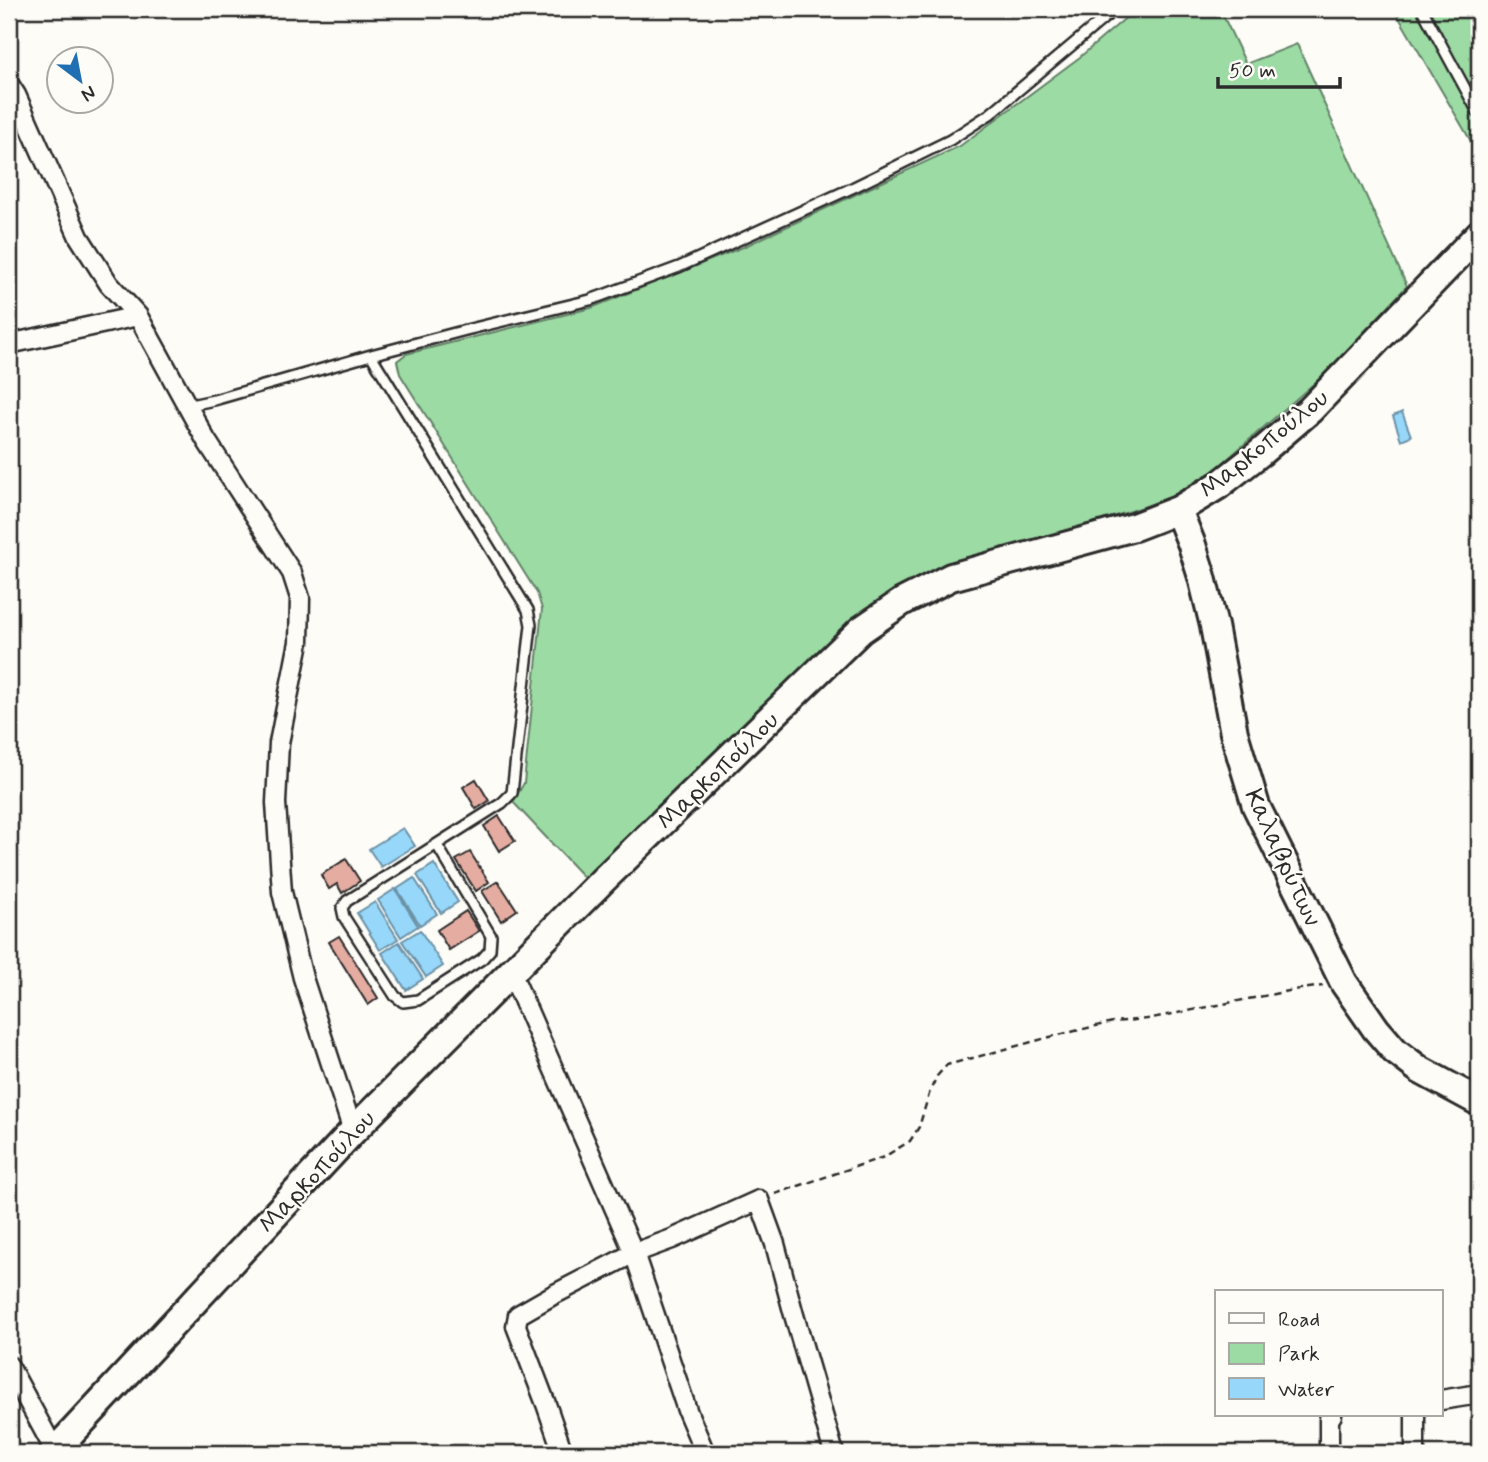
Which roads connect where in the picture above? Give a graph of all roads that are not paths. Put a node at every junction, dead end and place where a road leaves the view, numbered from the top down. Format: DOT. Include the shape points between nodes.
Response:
graph roads {
  1 [pos="1115,9"];
  2 [pos="1422,9"];
  3 [pos="9,85"];
  4 [pos="1479,114"];
  5 [pos="1479,234"];
  6 [pos="138,316"];
  7 [pos="9,344"];
  8 [pos="370,355"];
  9 [pos="185,406"];
  10 [pos="1178,510"];
  11 [pos="437,845"];
  12 [pos="511,972"];
  13 [pos="1479,1102"];
  14 [pos="353,1131"];
  15 [pos="634,1253"];
  16 [pos="9,1366"];
  17 [pos="1479,1394"];
  18 [pos="1442,1400"];
  19 [pos="1331,1416"];
  20 [pos="1415,1416"];
  21 [pos="54,1452"];
  22 [pos="563,1453"];
  23 [pos="705,1453"];
  24 [pos="834,1453"];
  25 [pos="1329,1453"];
  26 [pos="1415,1453"];
  1 -- 8 [label="lane" via="990,114 950,140 853,187 679,267 590,300"];
  2 -- 4 [label="lane"];
  3 -- 6 [label="street" via="79,236 109,284"];
  5 -- 10 [label="street, Μαρκοπούλου" via="1310,410 1219,485"];
  6 -- 7 [label="street"];
  6 -- 9 [label="street"];
  8 -- 9 [label="lane"];
  8 -- 11 [label="lane" via="528,610 531,625 512,793"];
  9 -- 14 [label="street" via="292,573 300,598 299,642 279,743 276,791 282,892 303,978"];
  10 -- 12 [label="street, Μαρκοπούλου" via="1134,527 951,577 891,609 861,630"];
  10 -- 13 [label="street, Καλαβρύτων" via="1202,578 1234,733 1256,806 1344,983 1395,1051"];
  11 -- 11 [label="lane" via="346,901 342,908 403,1002 418,1000 490,950 491,936"];
  12 -- 14 [label="street, Μαρκοπούλου"];
  12 -- 15 [label="street"];
  14 -- 21 [label="street, Μαρκοπούλου"];
  15 -- 22 [label="street" via="518,1315 516,1326"];
  15 -- 23 [label="street"];
  15 -- 24 [label="street" via="760,1200"];
  16 -- 21 [label="street"];
  17 -- 18 [label="street"];
  19 -- 25 [label="street"];
  20 -- 26 [label="street"];
}
